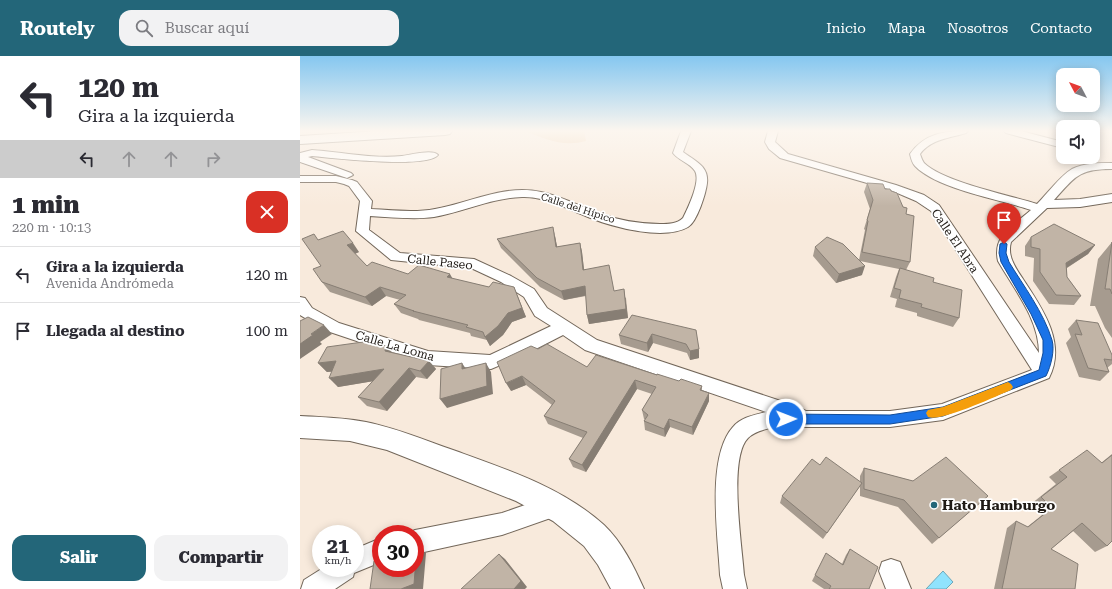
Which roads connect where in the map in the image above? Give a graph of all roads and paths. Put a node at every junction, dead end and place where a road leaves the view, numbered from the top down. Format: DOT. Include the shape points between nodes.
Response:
graph roads {
  1 [pos="354,156"];
  2 [pos="426,156"];
  3 [pos="682,156"];
  4 [pos="784,156"];
  5 [pos="916,156"];
  6 [pos="300,157"];
  7 [pos="1105,161"];
  8 [pos="1112,161"];
  9 [pos="300,180"];
  10 [pos="348,182"];
  11 [pos="1112,198"];
  12 [pos="1041,206"];
  13 [pos="364,212"];
  14 [pos="300,302"];
  15 [pos="564,326"];
  16 [pos="1043,373"];
  17 [pos="810,419"];
  18 [pos="300,427"];
  19 [pos="554,506"];
  20 [pos="424,540"];
  21 [pos="331,577"];
  22 [pos="313,589"];
  23 [pos="628,589"];
  24 [pos="735,589"];
  1 -- 2 [label="street" via="400,159"];
  3 -- 13 [label="street, Calle del Hípico" via="699,168 702,181 689,219 678,226 651,228 602,218 538,195 523,193 428,214"];
  4 -- 16 [label="street, Calle El Abra" via="892,187 928,202 950,230"];
  5 -- 12 [label="street" via="925,169 948,181"];
  6 -- 10 [label="street" via="346,174"];
  7 -- 8 [label="street"];
  7 -- 12 [label="street" via="1097,166 1076,171"];
  9 -- 10 [label="street" via="336,179"];
  10 -- 13 [label="street, Calle Paseo" via="353,184 366,202"];
  11 -- 12 [label="street"];
  12 -- 16 [label="street" via="1006,239 1002,253 1047,340 1048,353"];
  13 -- 15 [label="street, Calle Paseo" via="362,231 396,257 474,264 529,293 541,312"];
  14 -- 15 [label="street, Calle La Loma" via="306,312 333,327 428,358 491,362"];
  15 -- 17 [label="street, Calle Paseo" via="591,345"];
  16 -- 17 [label="street" via="943,412 890,419"];
  17 -- 24 [label="street" via="773,420 752,424 740,433 733,446 726,479"];
  18 -- 19 [label="street" via="341,429 405,444 515,487"];
  19 -- 20 [label="street" via="502,524"];
  19 -- 23 [label="street" via="594,535 614,560"];
  21 -- 22 [label="street"];
}
